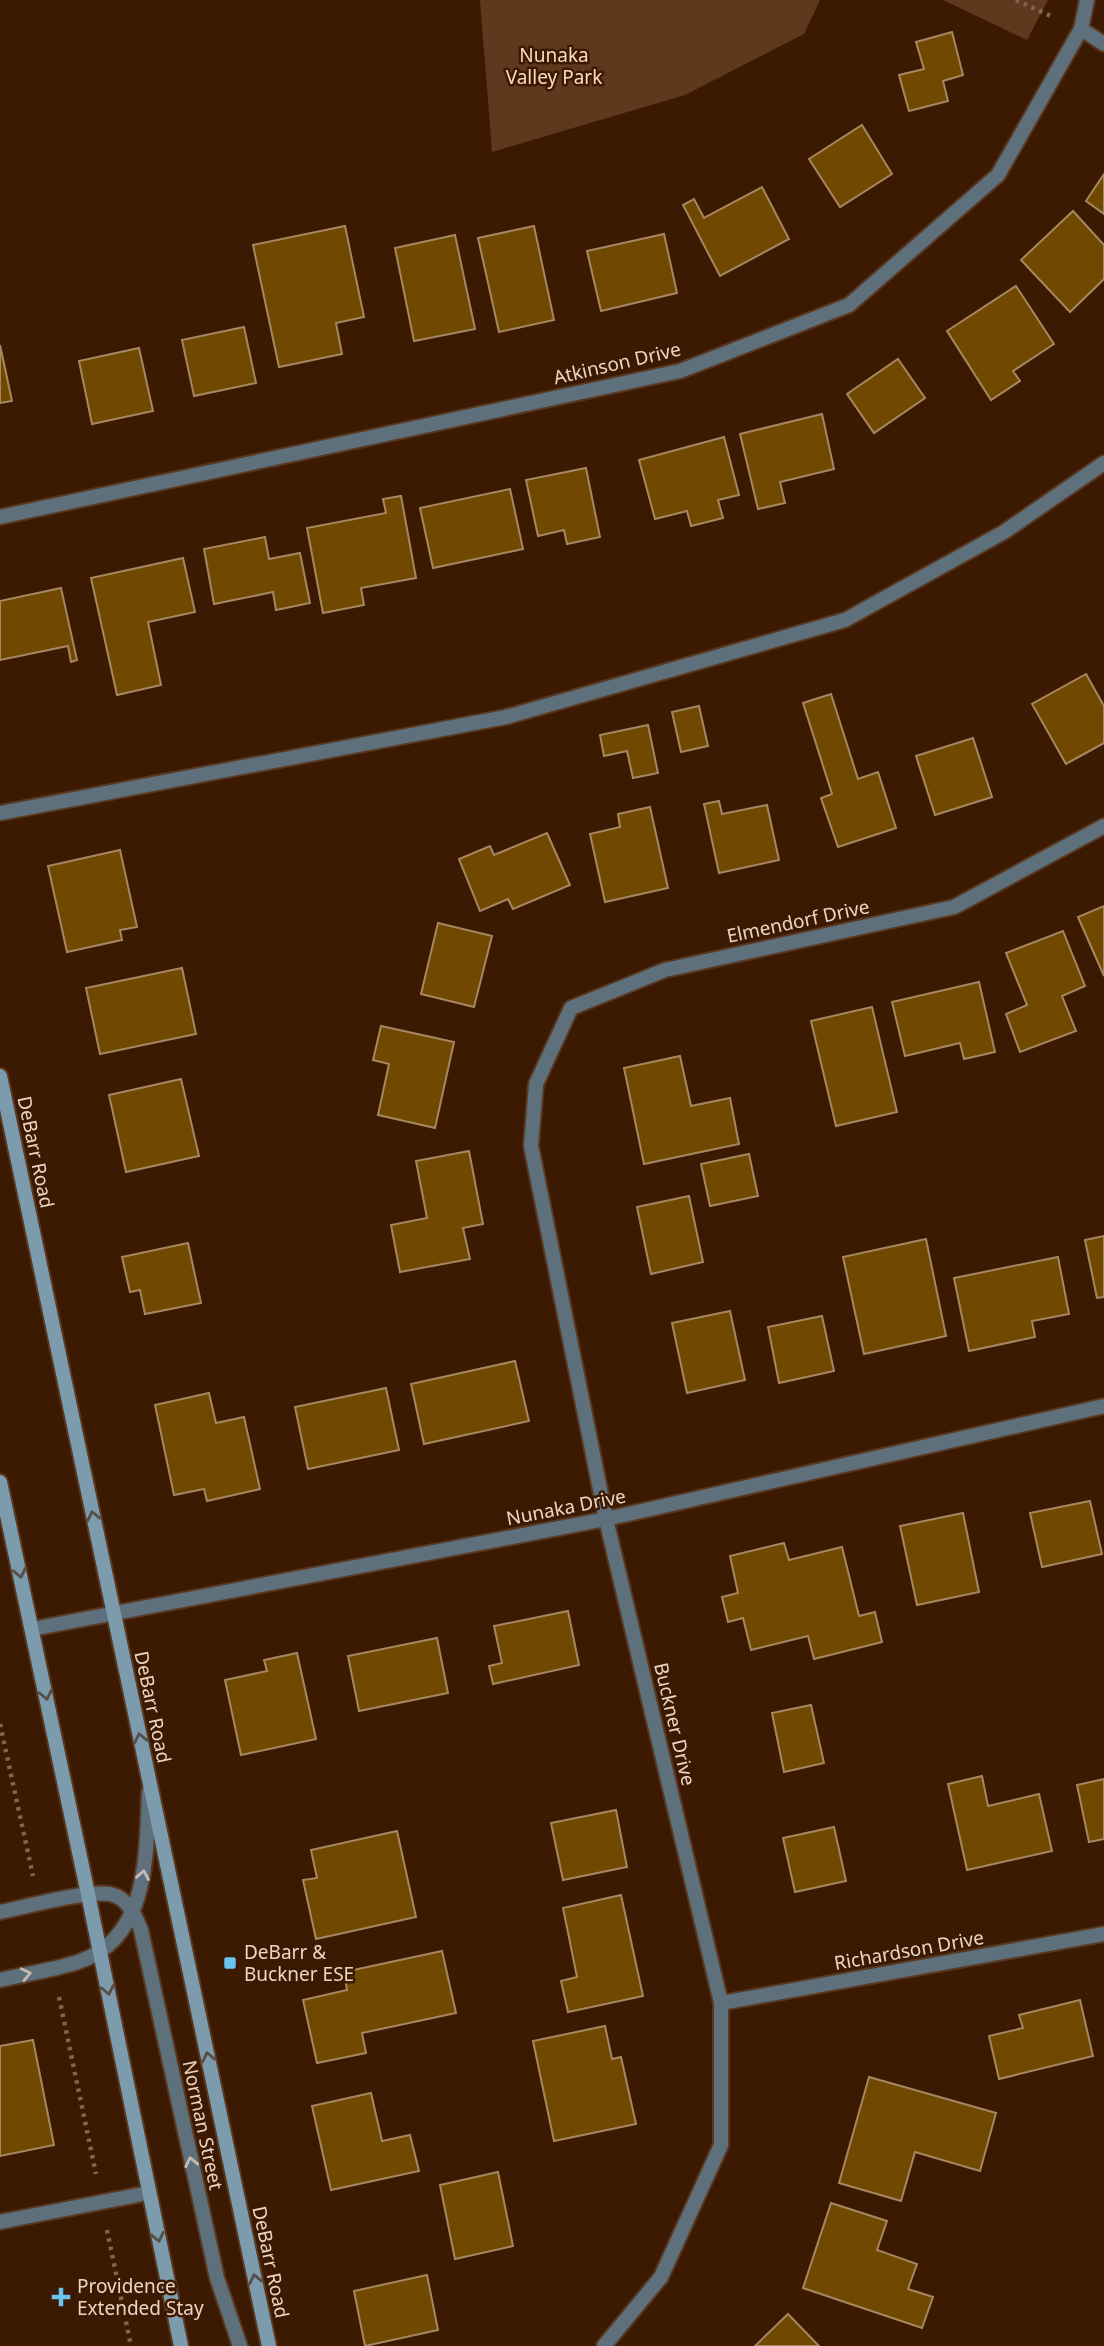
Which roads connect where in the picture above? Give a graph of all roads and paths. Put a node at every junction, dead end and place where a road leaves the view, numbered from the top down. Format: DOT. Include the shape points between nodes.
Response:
graph roads {
  1 [pos="1016,0"];
  2 [pos="1087,0"];
  3 [pos="1081,29"];
  4 [pos="1104,44"];
  5 [pos="1104,463"];
  6 [pos="0,517"];
  7 [pos="0,813"];
  8 [pos="1104,826"];
  9 [pos="0,1076"];
  10 [pos="536,1084"];
  11 [pos="1104,1406"];
  12 [pos="0,1482"];
  13 [pos="606,1519"];
  14 [pos="113,1613"];
  15 [pos="32,1629"];
  16 [pos="0,1724"];
  17 [pos="149,1781"];
  18 [pos="33,1875"];
  19 [pos="89,1894"];
  20 [pos="134,1911"];
  21 [pos="0,1912"];
  22 [pos="1104,1934"];
  23 [pos="100,1951"];
  24 [pos="0,1980"];
  25 [pos="56,1986"];
  26 [pos="720,2003"];
  27 [pos="148,2193"];
  28 [pos="102,2202"];
  29 [pos="0,2222"];
  30 [pos="131,2346"];
  31 [pos="181,2346"];
  32 [pos="240,2346"];
  33 [pos="269,2346"];
  34 [pos="604,2346"];
  1 -- 3 [label="path"];
  2 -- 3 [label="street, Atkinson Drive"];
  3 -- 4 [label="street"];
  3 -- 6 [label="street, Atkinson Drive" via="998,175 849,305 680,370"];
  5 -- 7 [label="street" via="1004,532 845,620 506,717"];
  8 -- 10 [label="street, Elmendorf Drive" via="954,907 665,970 571,1008"];
  14 -- 9 [label="main road, DeBarr Road, one-way"];
  10 -- 13 [label="street, Buckner Drive" via="531,1146"];
  11 -- 13 [label="street, Nunaka Drive"];
  12 -- 15 [label="main road, one-way"];
  13 -- 14 [label="street, Nunaka Drive"];
  13 -- 26 [label="street, Buckner Drive"];
  14 -- 15 [label="street, Nunaka Drive"];
  17 -- 14 [label="main road, DeBarr Road, one-way"];
  15 -- 19 [label="main road, one-way"];
  16 -- 18 [label="path"];
  20 -- 17 [label="street, one-way" via="144,1876"];
  33 -- 17 [label="main road, DeBarr Road, one-way"];
  19 -- 20 [label="street" via="110,1894"];
  19 -- 21 [label="street"];
  19 -- 23 [label="main road"];
  20 -- 23 [label="street" via="121,1934"];
  32 -- 20 [label="street, Norman Street, one-way" via="217,2278"];
  22 -- 26 [label="street, Richardson Drive"];
  24 -- 23 [label="street, one-way" via="81,1961"];
  23 -- 27 [label="main road, one-way"];
  25 -- 28 [label="path"];
  26 -- 34 [label="street, Buckner Drive" via="721,2145 661,2277"];
  27 -- 28 [label="street"];
  27 -- 31 [label="main road, one-way"];
  28 -- 29 [label="street"];
  28 -- 30 [label="path"];
}
